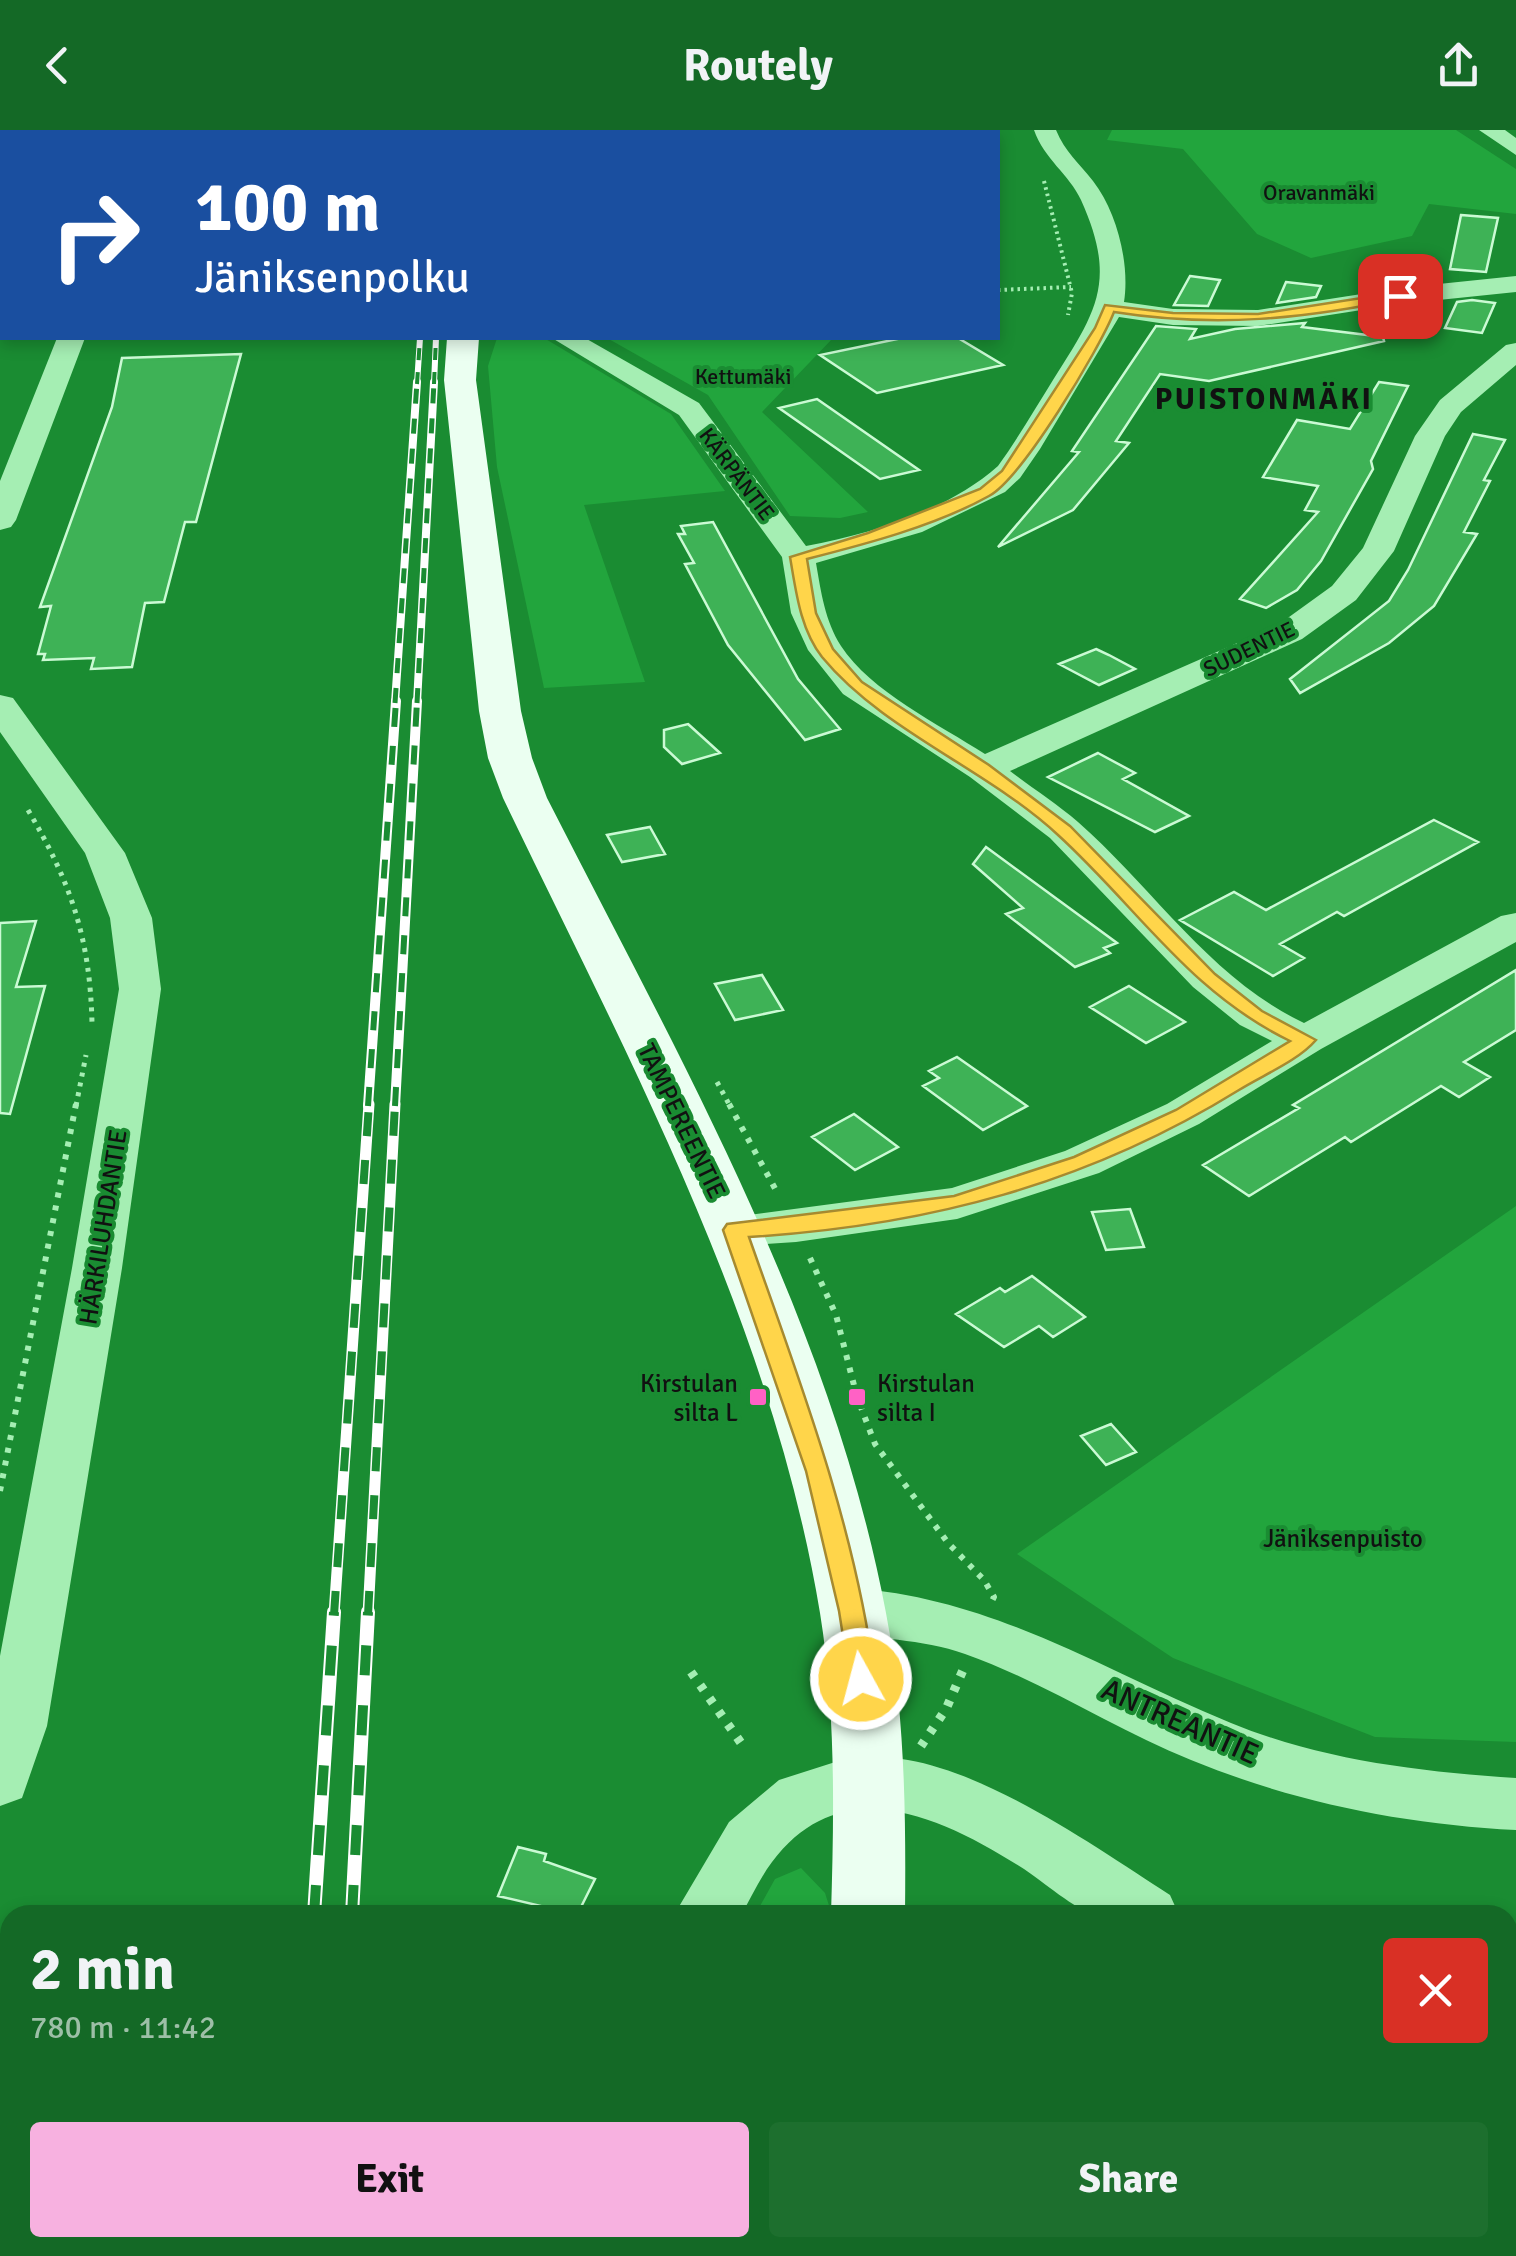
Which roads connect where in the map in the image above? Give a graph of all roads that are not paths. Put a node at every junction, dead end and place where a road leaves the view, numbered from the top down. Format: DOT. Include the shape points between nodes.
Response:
graph roads {
  1 [pos="1490,130"];
  2 [pos="1050,144"];
  3 [pos="1516,148"];
  4 [pos="1516,284"];
  5 [pos="1110,308"];
  6 [pos="70,340"];
  7 [pos="463,340"];
  8 [pos="569,340"];
  9 [pos="1516,352"];
  10 [pos="0,520"];
  11 [pos="798,557"];
  12 [pos="0,706"];
  13 [pos="983,769"];
  14 [pos="1513,931"];
  15 [pos="1305,1040"];
  16 [pos="735,1230"];
  17 [pos="852,1611"];
  18 [pos="870,1779"];
  19 [pos="0,1780"];
  20 [pos="1516,1804"];
  21 [pos="711,1905"];
  22 [pos="868,1905"];
  23 [pos="1131,1905"];
  1 -- 3 [label="street"];
  2 -- 5 [label="street" via="1089,192 1111,267"];
  4 -- 5 [label="street" via="1258,318"];
  5 -- 11 [label="street" via="1008,474 985,492 895,530"];
  6 -- 10 [label="street"];
  7 -- 16 [label="main road, TAMPEREENTIE" via="460,380 510,758"];
  8 -- 11 [label="street, KÄRPÄNTIE" via="689,409"];
  9 -- 13 [label="street, SUDENTIE" via="1450,406 1378,551 1344,593 1290,632"];
  11 -- 13 [label="street, KÄRPÄNTIE" via="808,613 826,650 856,686"];
  12 -- 19 [label="street, HÄRKILUHDANTIE" via="104,853 131,918 140,989 38,1608"];
  13 -- 15 [label="street, KÄRPÄNTIE" via="1064,830 1208,978 1255,1016"];
  14 -- 15 [label="street"];
  15 -- 16 [label="street" via="1184,1114 1064,1168 956,1203"];
  16 -- 17 [label="main road, TAMPEREENTIE" via="818,1471"];
  17 -- 18 [label="main road, TAMPEREENTIE"];
  17 -- 20 [label="street, ANTREANTIE" via="926,1617 980,1632 1173,1725 1280,1766 1376,1790"];
  18 -- 21 [label="street" via="812,1794 770,1822 734,1864"];
  18 -- 22 [label="main road, TAMPEREENTIE"];
  18 -- 23 [label="street" via="988,1814"];
}
